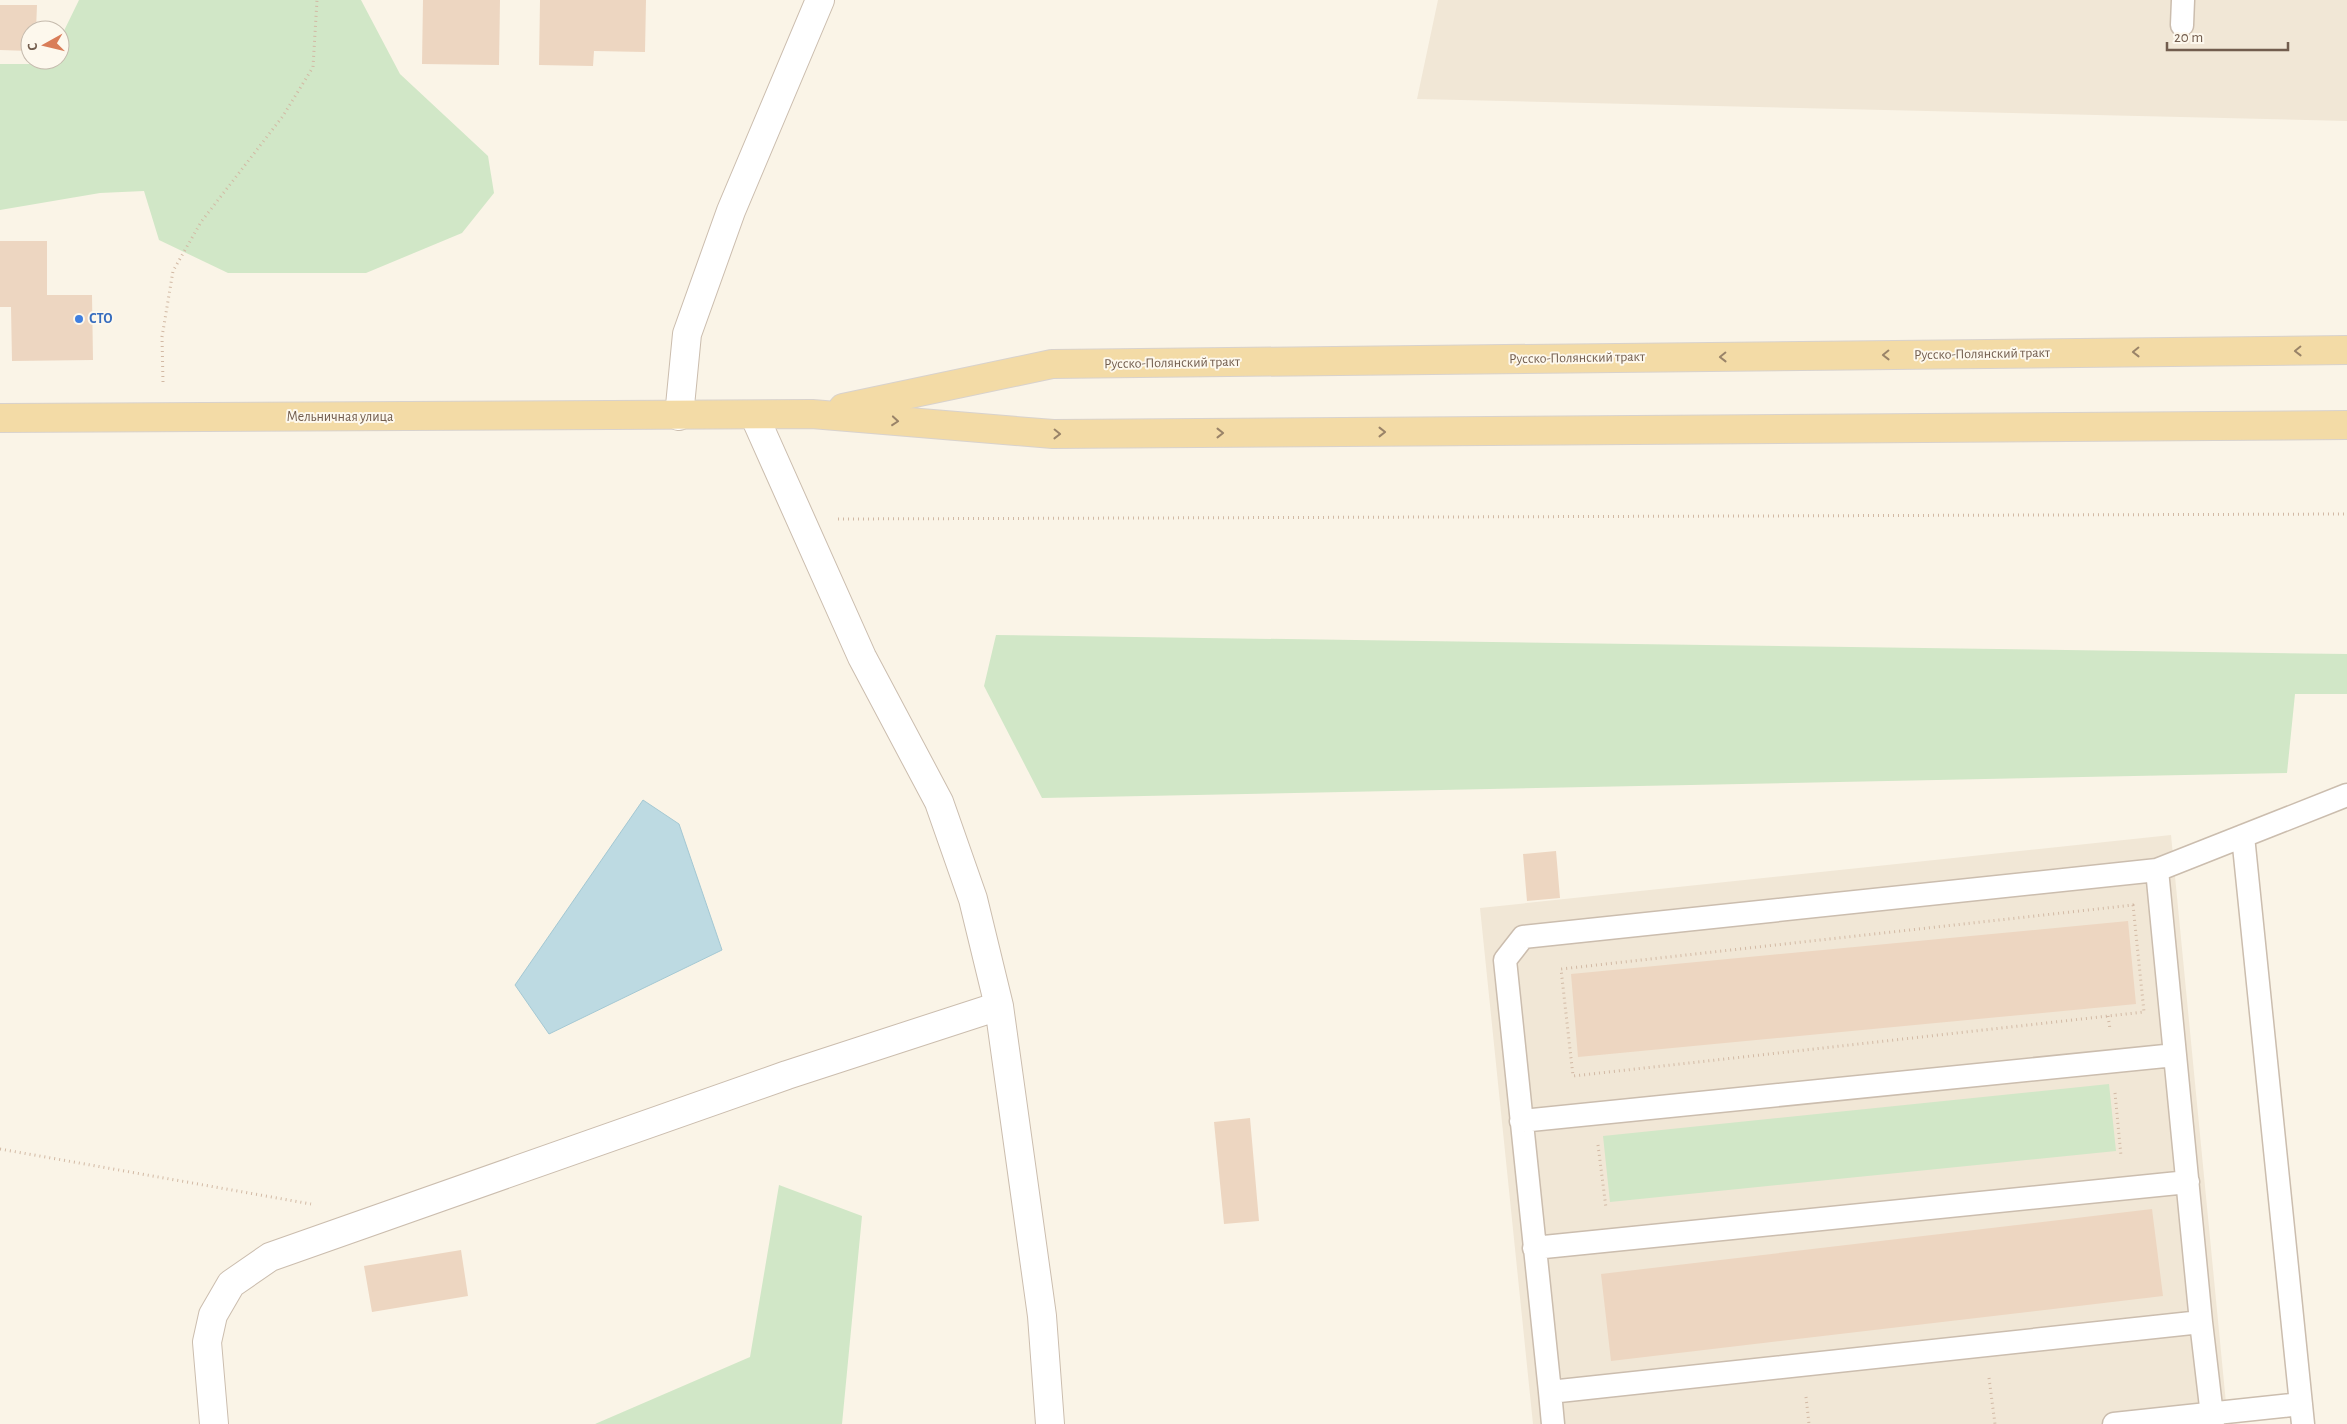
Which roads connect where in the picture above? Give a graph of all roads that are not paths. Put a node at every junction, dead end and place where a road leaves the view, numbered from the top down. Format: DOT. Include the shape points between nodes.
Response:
graph roads {
  1 [pos="820,0"];
  2 [pos="2183,0"];
  3 [pos="2182,25"];
  4 [pos="2347,350"];
  5 [pos="812,414"];
  6 [pos="754,415"];
  7 [pos="679,416"];
  8 [pos="0,418"];
  9 [pos="2347,425"];
  10 [pos="2347,795"];
  11 [pos="2243,836"];
  12 [pos="2157,870"];
  13 [pos="999,1006"];
  14 [pos="2175,1055"];
  15 [pos="1521,1121"];
  16 [pos="2188,1182"];
  17 [pos="1534,1248"];
  18 [pos="2201,1322"];
  19 [pos="1550,1392"];
  20 [pos="2302,1414"];
  21 [pos="2212,1419"];
  22 [pos="214,1424"];
  23 [pos="1050,1424"];
  24 [pos="1553,1424"];
  25 [pos="2114,1424"];
  1 -- 7 [label="street" via="731,211 687,334"];
  2 -- 3 [label="lane"];
  4 -- 5 [label="main road, Русско-Полянский тракт, one-way" via="1052,364"];
  5 -- 6 [label="main road, Русско-Полянский тракт"];
  5 -- 9 [label="main road, Русско-Полянский тракт, one-way" via="1053,434"];
  6 -- 7 [label="main road, Русско-Полянский тракт"];
  6 -- 13 [label="street" via="862,657 939,802 973,899"];
  7 -- 8 [label="main road, Мельничная улица"];
  10 -- 11 [label="lane"];
  11 -- 12 [label="lane"];
  11 -- 20 [label="lane"];
  12 -- 14 [label="lane"];
  12 -- 15 [label="lane" via="1522,937 1505,960"];
  13 -- 22 [label="street" via="778,1078 270,1257 231,1284 213,1315 207,1342"];
  13 -- 23 [label="street" via="1042,1316"];
  14 -- 15 [label="lane"];
  14 -- 16 [label="lane"];
  15 -- 17 [label="lane"];
  16 -- 17 [label="lane"];
  16 -- 18 [label="lane"];
  17 -- 19 [label="lane"];
  18 -- 19 [label="lane"];
  18 -- 21 [label="lane"];
  19 -- 24 [label="lane"];
  20 -- 21 [label="lane"];
  21 -- 25 [label="lane"];
}
